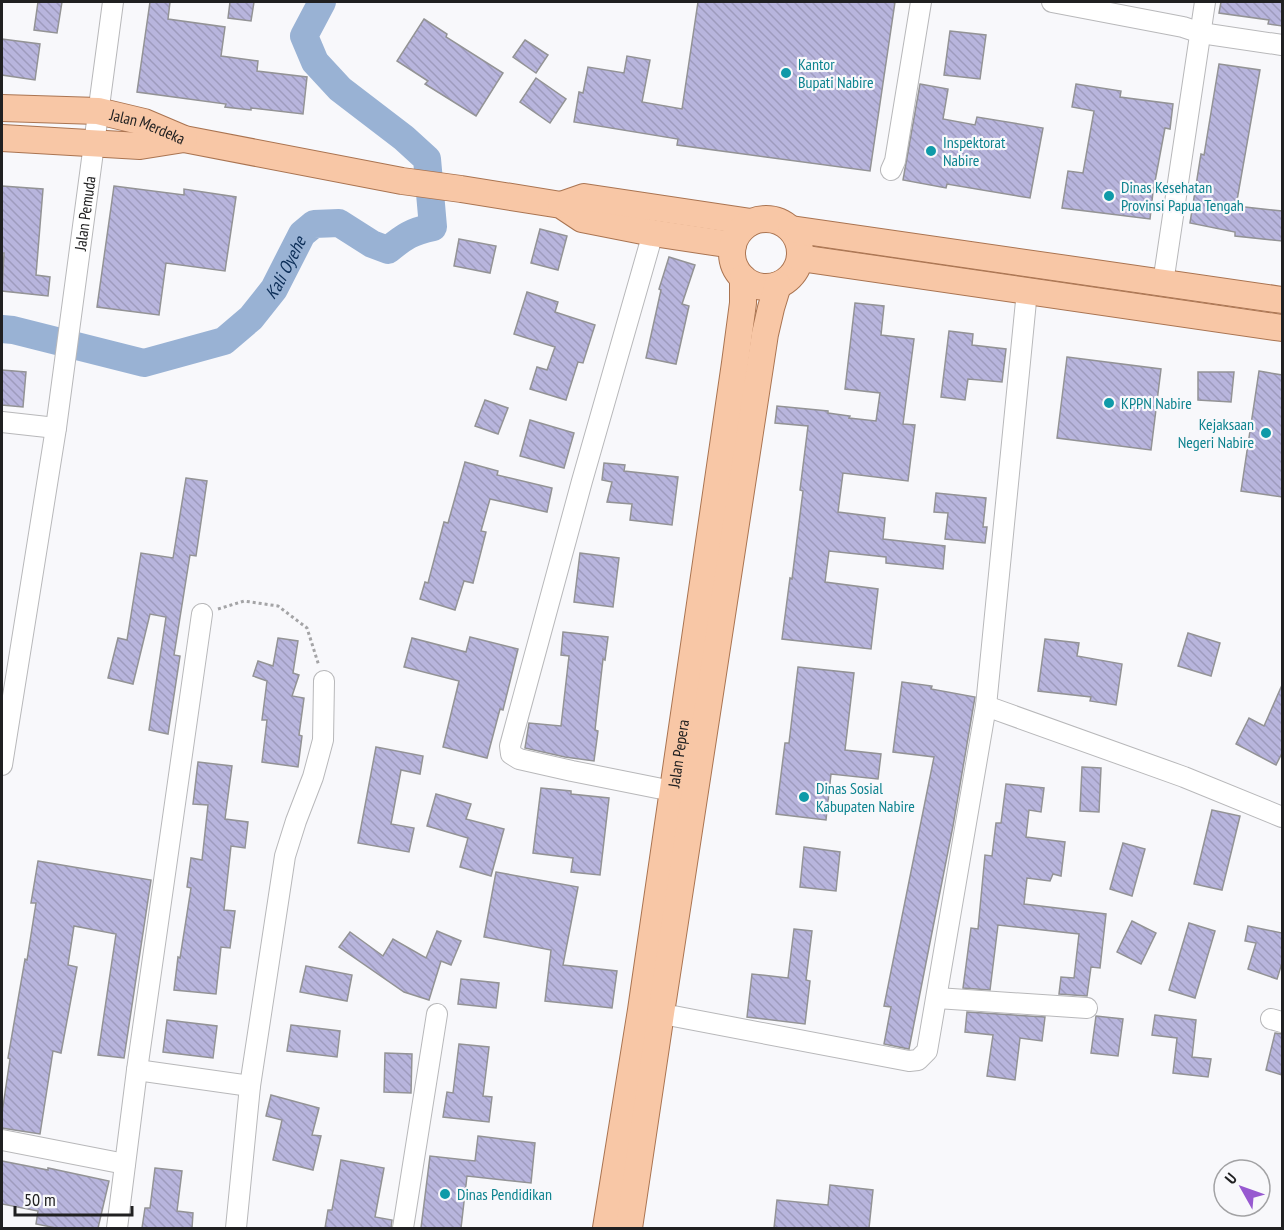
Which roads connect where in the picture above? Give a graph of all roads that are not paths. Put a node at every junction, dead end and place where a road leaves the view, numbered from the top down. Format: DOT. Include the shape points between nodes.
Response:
graph roads {
  1 [pos="113,2"];
  2 [pos="921,2"];
  3 [pos="1052,2"];
  4 [pos="1205,2"];
  5 [pos="1201,33"];
  6 [pos="1282,45"];
  7 [pos="2,108"];
  8 [pos="98,111"];
  9 [pos="2,138"];
  10 [pos="184,139"];
  11 [pos="94,143"];
  12 [pos="891,170"];
  13 [pos="561,205"];
  14 [pos="751,222"];
  15 [pos="791,229"];
  16 [pos="653,233"];
  17 [pos="733,245"];
  18 [pos="800,258"];
  19 [pos="742,278"];
  20 [pos="1164,283"];
  21 [pos="778,285"];
  22 [pos="1027,291"];
  23 [pos="1282,300"];
  24 [pos="1282,328"];
  25 [pos="2,422"];
  26 [pos="56,428"];
  27 [pos="202,614"];
  28 [pos="706,645"];
  29 [pos="324,681"];
  30 [pos="986,706"];
  31 [pos="2,765"];
  32 [pos="672,791"];
  33 [pos="1282,817"];
  34 [pos="937,998"];
  35 [pos="1087,1008"];
  36 [pos="651,1012"];
  37 [pos="437,1014"];
  38 [pos="137,1070"];
  39 [pos="250,1086"];
  40 [pos="2,1140"];
  41 [pos="125,1164"];
  42 [pos="117,1228"];
  43 [pos="236,1228"];
  44 [pos="403,1228"];
  45 [pos="606,1228"];
  46 [pos="629,1228"];
  1 -- 8 [label="street, Jalan Pemuda"];
  2 -- 12 [label="street"];
  3 -- 5 [label="street"];
  4 -- 5 [label="street"];
  5 -- 6 [label="street"];
  5 -- 20 [label="street"];
  7 -- 8 [label="main road, Jalan Merdeka"];
  8 -- 10 [label="main road, Jalan Merdeka" via="144,122"];
  8 -- 11 [label="street, Jalan Pemuda"];
  9 -- 11 [label="main road, Jalan Merdeka"];
  10 -- 11 [label="main road, Jalan Merdeka" via="140,146"];
  10 -- 13 [label="main road" via="402,181"];
  11 -- 26 [label="street, Jalan Pemuda"];
  13 -- 14 [label="main road" via="584,196"];
  13 -- 16 [label="main road" via="582,219"];
  14 -- 15 [label="main road" via="770,218"];
  14 -- 17 [label="main road" via="741,229"];
  15 -- 18 [label="main road" via="798,238"];
  15 -- 20 [label="main road"];
  16 -- 17 [label="main road"];
  16 -- 32 [label="street" via="510,746 511,754 519,759"];
  17 -- 19 [label="main road" via="735,268"];
  18 -- 21 [label="main road" via="789,279"];
  18 -- 22 [label="main road"];
  19 -- 21 [label="main road" via="755,285"];
  19 -- 28 [label="main road, Jalan Pepera" via="743,303"];
  20 -- 23 [label="main road"];
  21 -- 28 [label="main road, Jalan Pepera" via="765,334"];
  22 -- 24 [label="main road"];
  22 -- 30 [label="street"];
  25 -- 26 [label="street"];
  26 -- 31 [label="street, Jalan Pemuda"];
  27 -- 38 [label="street"];
  28 -- 32 [label="main road, Jalan Pepera"];
  28 -- 36 [label="main road, Jalan Pepera"];
  29 -- 39 [label="street" via="323,740 285,856"];
  30 -- 33 [label="street" via="1184,777"];
  30 -- 34 [label="street"];
  32 -- 36 [label="main road, Jalan Pepera"];
  34 -- 35 [label="street"];
  34 -- 36 [label="street" via="927,1051 912,1061"];
  36 -- 45 [label="main road, Jalan Pepera"];
  36 -- 46 [label="main road, Jalan Pepera"];
  37 -- 44 [label="street"];
  38 -- 39 [label="street"];
  38 -- 41 [label="street"];
  39 -- 43 [label="street"];
  40 -- 41 [label="street"];
  41 -- 42 [label="street"];
}
